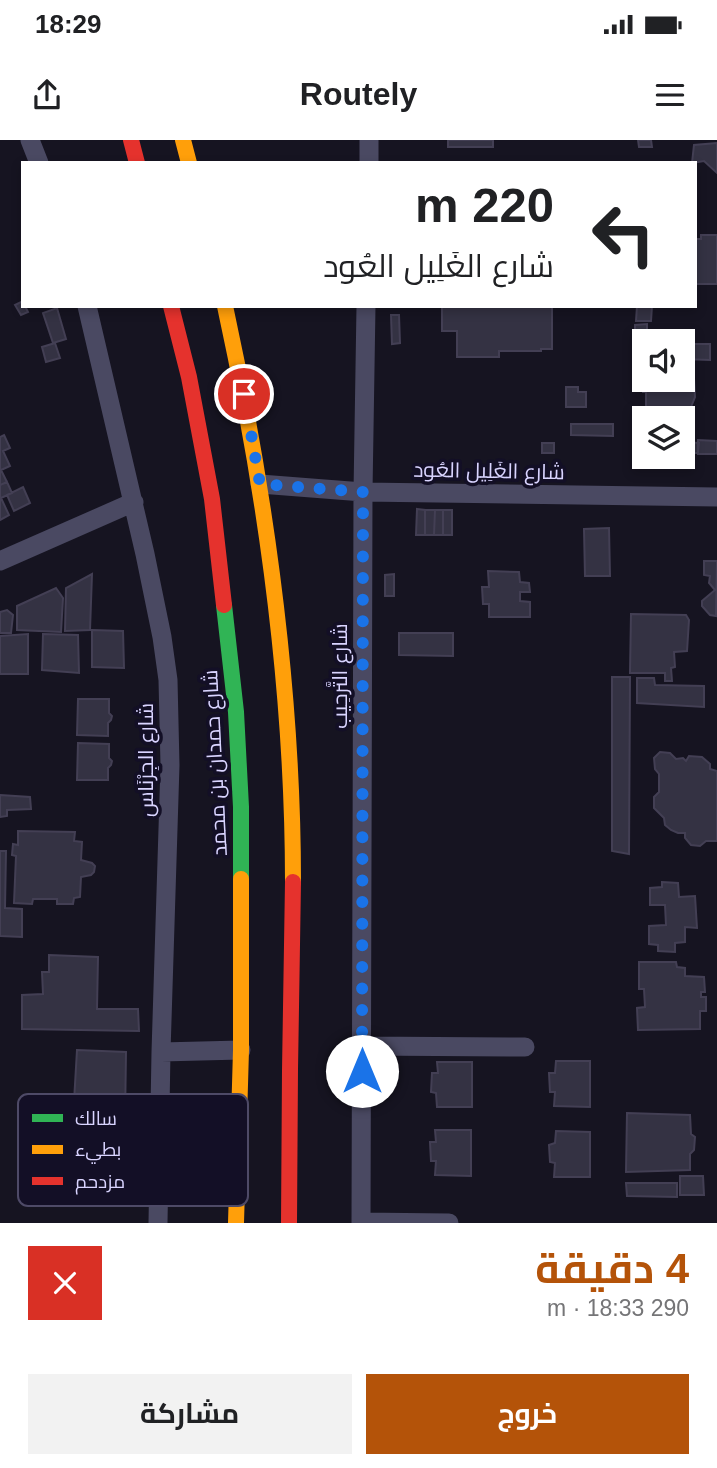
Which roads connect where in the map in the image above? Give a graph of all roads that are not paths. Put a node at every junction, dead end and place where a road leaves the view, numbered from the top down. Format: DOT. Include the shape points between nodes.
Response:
graph roads {
  1 [pos="30,140"];
  2 [pos="131,140"];
  3 [pos="183,140"];
  4 [pos="198,140"];
  5 [pos="369,140"];
  6 [pos="38,161"];
  7 [pos="136,161"];
  8 [pos="188,161"];
  9 [pos="202,161"];
  10 [pos="369,161"];
  11 [pos="87,308"];
  12 [pos="171,308"];
  13 [pos="225,308"];
  14 [pos="366,308"];
  15 [pos="260,484"];
  16 [pos="363,492"];
  17 [pos="717,496"];
  18 [pos="134,502"];
  19 [pos="0,561"];
  20 [pos="362,1046"];
  21 [pos="525,1046"];
  22 [pos="241,1050"];
  23 [pos="161,1052"];
  24 [pos="160,1094"];
  25 [pos="240,1094"];
  26 [pos="361,1222"];
  27 [pos="289,1223"];
  28 [pos="449,1223"];
  1 -- 6 [label="street"];
  2 -- 7 [label="main road"];
  3 -- 8 [label="main road"];
  4 -- 9 [label="main road"];
  5 -- 10 [label="street"];
  11 -- 18 [label="street, شارع الجِرْنَاس"];
  12 -- 22 [label="main road, شارع حمدان بن محمد" via="212,499 236,712 241,807"];
  13 -- 15 [label="main road"];
  14 -- 16 [label="street, شارع التَّرحِيب"];
  15 -- 16 [label="street, شارع الغَلِيل العُود"];
  15 -- 27 [label="main road" via="276,602 292,810"];
  16 -- 17 [label="street, شارع الغَلِيل العُود"];
  16 -- 20 [label="street, شارع التَّرحِيب"];
  18 -- 19 [label="street"];
  18 -- 23 [label="street, شارع الجِرْنَاس" via="168,680 169,820"];
  20 -- 21 [label="street"];
  20 -- 26 [label="street, شارع التَّرحِيب"];
  22 -- 23 [label="street"];
  22 -- 25 [label="main road, شارع حمدان بن محمد"];
  23 -- 24 [label="street, شارع الجِرْنَاس"];
  26 -- 28 [label="street"];
}
